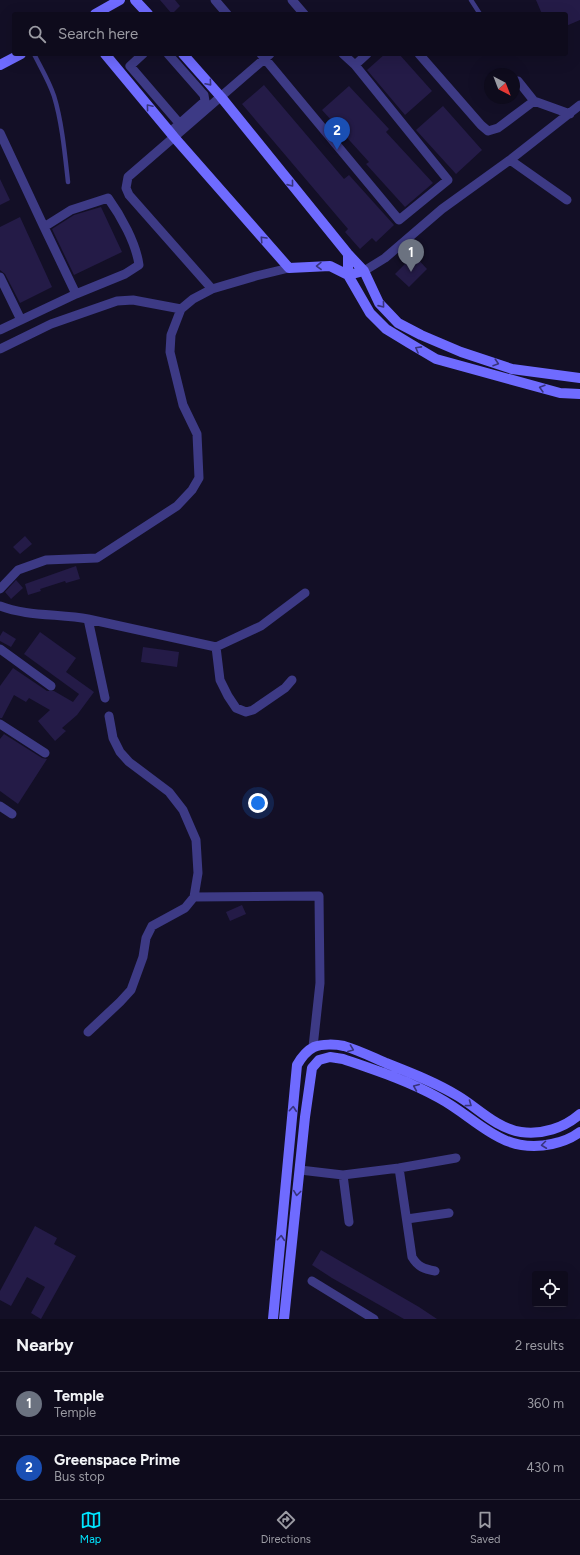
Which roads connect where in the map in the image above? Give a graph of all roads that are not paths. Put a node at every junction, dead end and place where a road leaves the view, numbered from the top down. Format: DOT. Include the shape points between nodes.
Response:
graph roads {
  1 [pos="120,0"];
  2 [pos="135,0"];
  3 [pos="215,0"];
  4 [pos="292,0"];
  5 [pos="471,0"];
  6 [pos="99,12"];
  7 [pos="146,12"];
  8 [pos="225,12"];
  9 [pos="302,12"];
  10 [pos="479,12"];
  11 [pos="17,56"];
  12 [pos="35,56"];
  13 [pos="107,56"];
  14 [pos="141,56"];
  15 [pos="170,56"];
  16 [pos="185,56"];
  17 [pos="264,56"];
  18 [pos="266,56"];
  19 [pos="345,56"];
  20 [pos="365,56"];
  21 [pos="421,56"];
  22 [pos="0,65"];
  23 [pos="355,65"];
  24 [pos="520,84"];
  25 [pos="221,97"];
  26 [pos="534,101"];
  27 [pos="580,104"];
  28 [pos="570,114"];
  29 [pos="179,124"];
  30 [pos="0,133"];
  31 [pos="172,134"];
  32 [pos="510,160"];
  33 [pos="68,182"];
  34 [pos="567,200"];
  35 [pos="44,227"];
  36 [pos="348,254"];
  37 [pos="289,268"];
  38 [pos="364,271"];
  39 [pos="348,276"];
  40 [pos="0,277"];
  41 [pos="212,289"];
  42 [pos="76,294"];
  43 [pos="181,309"];
  44 [pos="21,320"];
  45 [pos="0,330"];
  46 [pos="0,349"];
  47 [pos="580,378"];
  48 [pos="580,394"];
  49 [pos="0,589"];
  50 [pos="305,593"];
  51 [pos="0,606"];
  52 [pos="88,619"];
  53 [pos="216,647"];
  54 [pos="0,648"];
  55 [pos="292,680"];
  56 [pos="51,686"];
  57 [pos="105,698"];
  58 [pos="109,716"];
  59 [pos="0,724"];
  60 [pos="45,753"];
  61 [pos="0,806"];
  62 [pos="12,814"];
  63 [pos="194,897"];
  64 [pos="88,1032"];
  65 [pos="313,1047"];
  66 [pos="580,1114"];
  67 [pos="492,1120"];
  68 [pos="484,1130"];
  69 [pos="580,1132"];
  70 [pos="456,1158"];
  71 [pos="399,1168"];
  72 [pos="300,1170"];
  73 [pos="342,1175"];
  74 [pos="449,1214"];
  75 [pos="407,1219"];
  76 [pos="349,1222"];
  77 [pos="278,1266"];
  78 [pos="289,1268"];
  79 [pos="435,1271"];
  80 [pos="312,1281"];
  81 [pos="273,1319"];
  82 [pos="284,1319"];
  83 [pos="374,1319"];
  1 -- 6 [label="main road"];
  2 -- 7 [label="main road"];
  3 -- 8 [label="street"];
  4 -- 9 [label="street"];
  5 -- 10 [label="lane"];
  11 -- 22 [label="main road"];
  12 -- 33 [label="lane" via="47,76 54,97"];
  31 -- 13 [label="main road, one-way"];
  14 -- 29 [label="street" via="130,66"];
  15 -- 29 [label="street" via="205,98 205,101"];
  16 -- 25 [label="main road, one-way"];
  17 -- 25 [label="street"];
  18 -- 23 [label="street" via="400,220 448,180"];
  19 -- 23 [label="street"];
  20 -- 23 [label="street"];
  21 -- 26 [label="street" via="488,131 498,128"];
  24 -- 26 [label="street"];
  25 -- 31 [label="street"];
  25 -- 36 [label="main road, one-way"];
  26 -- 28 [label="street"];
  27 -- 28 [label="street"];
  28 -- 32 [label="street"];
  29 -- 31 [label="street"];
  30 -- 35 [label="street"];
  37 -- 31 [label="main road, one-way"];
  31 -- 41 [label="street" via="128,177 126,188 132,199"];
  32 -- 34 [label="street"];
  32 -- 38 [label="street" via="442,209 385,258"];
  35 -- 42 [label="street"];
  35 -- 42 [label="street" via="71,210 108,198 118,212 138,256 138,265 125,274"];
  36 -- 38 [label="main road"];
  36 -- 39 [label="main road"];
  39 -- 37 [label="main road, one-way" via="330,266"];
  37 -- 41 [label="street"];
  38 -- 39 [label="main road"];
  38 -- 47 [label="main road, one-way" via="379,303 398,323 421,335 512,369"];
  48 -- 39 [label="main road, one-way" via="560,393 436,359 386,329 370,313"];
  40 -- 44 [label="street"];
  41 -- 43 [label="street"];
  42 -- 44 [label="street"];
  43 -- 46 [label="street" via="133,300 117,301 51,324"];
  43 -- 49 [label="street" via="171,334 170,352 182,405 197,434 199,478 192,490 177,506 97,558 46,560 18,570"];
  44 -- 45 [label="street"];
  50 -- 53 [label="street" via="261,626"];
  51 -- 52 [label="street" via="36,614 68,615"];
  52 -- 53 [label="street"];
  52 -- 57 [label="street"];
  53 -- 55 [label="street" via="220,680 236,708 246,712 253,710 285,688"];
  54 -- 56 [label="street"];
  58 -- 63 [label="street" via="113,738 120,752 129,762 169,792 183,810 196,840 198,873"];
  59 -- 60 [label="street"];
  61 -- 62 [label="street"];
  63 -- 64 [label="street" via="185,908 152,926 131,990"];
  63 -- 65 [label="street" via="319,896 320,983"];
  65 -- 67 [label="main road, one-way" via="343,1046 413,1073 460,1097"];
  77 -- 65 [label="main road, one-way" via="297,1065"];
  66 -- 67 [label="main road" via="554,1129 538,1132 520,1132"];
  67 -- 68 [label="main road"];
  69 -- 68 [label="main road, one-way" via="575,1136 542,1146 504,1141"];
  68 -- 72 [label="main road, one-way" via="431,1094 343,1059 330,1057 319,1060 312,1068"];
  70 -- 71 [label="street"];
  71 -- 73 [label="street"];
  71 -- 75 [label="street"];
  72 -- 73 [label="street"];
  72 -- 78 [label="main road, one-way"];
  73 -- 76 [label="street"];
  74 -- 75 [label="street"];
  75 -- 79 [label="street" via="412,1257 416,1264 424,1269"];
  77 -- 78 [label="main road"];
  77 -- 81 [label="main road"];
  78 -- 82 [label="main road"];
  80 -- 83 [label="street"];
}
